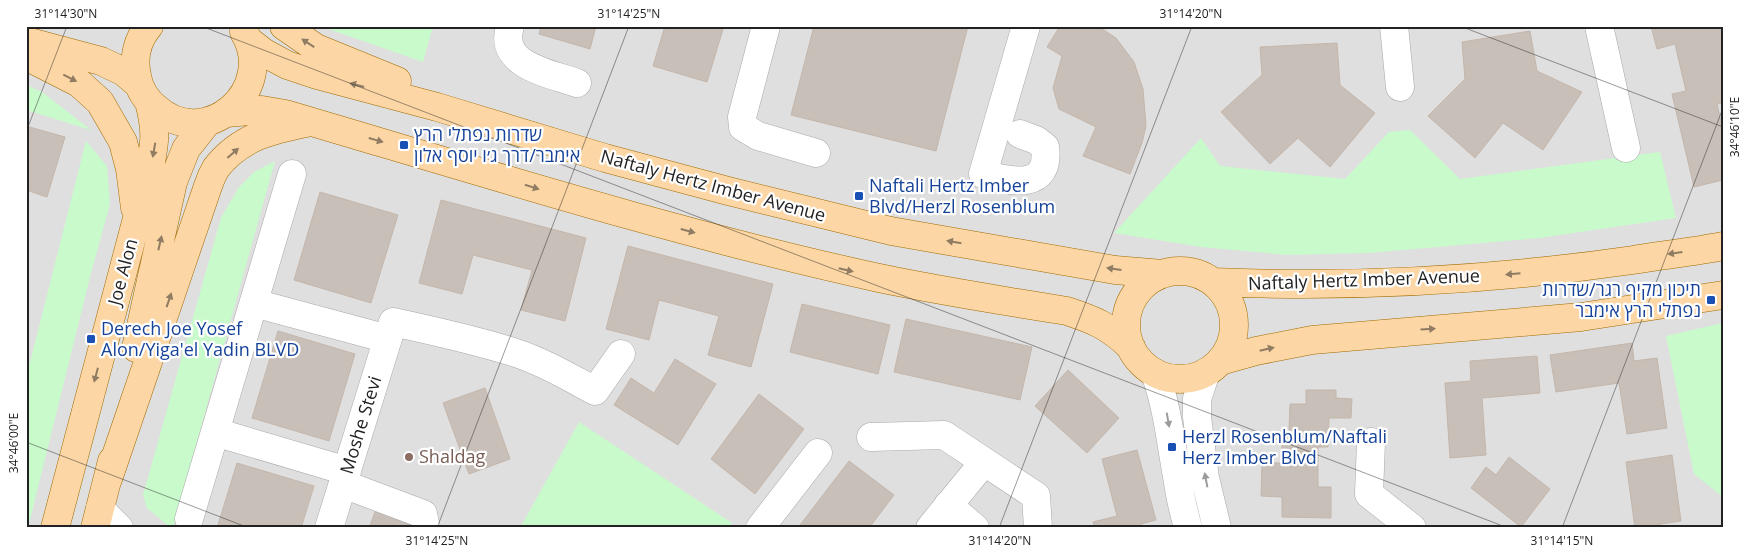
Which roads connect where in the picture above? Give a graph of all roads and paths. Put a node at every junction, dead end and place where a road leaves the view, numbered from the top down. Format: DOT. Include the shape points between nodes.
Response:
graph roads {
  1 [pos="148,26"];
  2 [pos="284,26"];
  3 [pos="510,26"];
  4 [pos="766,26"];
  5 [pos="1026,26"];
  6 [pos="1394,26"];
  7 [pos="1599,26"];
  8 [pos="245,33"];
  9 [pos="26,42"];
  10 [pos="26,56"];
  11 [pos="577,83"];
  12 [pos="1400,87"];
  13 [pos="144,93"];
  14 [pos="217,117"];
  15 [pos="312,122"];
  16 [pos="1020,134"];
  17 [pos="547,141"];
  18 [pos="1626,148"];
  19 [pos="816,152"];
  20 [pos="292,174"];
  21 [pos="136,222"];
  22 [pos="1723,246"];
  23 [pos="1163,274"];
  24 [pos="1213,282"];
  25 [pos="1723,295"];
  26 [pos="254,303"];
  27 [pos="390,331"];
  28 [pos="1131,347"];
  29 [pos="621,354"];
  30 [pos="1213,367"];
  31 [pos="1155,373"];
  32 [pos="215,432"];
  33 [pos="871,437"];
  34 [pos="1370,442"];
  35 [pos="818,453"];
  36 [pos="984,462"];
  37 [pos="345,478"];
  38 [pos="108,479"];
  39 [pos="948,505"];
  40 [pos="98,518"];
  41 [pos="189,519"];
  42 [pos="55,528"];
  43 [pos="119,528"];
  44 [pos="329,528"];
  45 [pos="426,528"];
  46 [pos="760,528"];
  47 [pos="930,528"];
  48 [pos="975,528"];
  49 [pos="1038,528"];
  50 [pos="1188,528"];
  51 [pos="1217,528"];
  52 [pos="1412,528"];
  1 -- 13 [label="main road, Joe Alon" via="136,49 135,67"];
  17 -- 2 [label="main road, one-way" via="316,48"];
  3 -- 11 [label="street" via="507,36 511,52 525,65"];
  4 -- 19 [label="street" via="742,117 743,127 758,136"];
  5 -- 16 [label="street" via="983,174 1022,181 1040,174 1047,161 1045,147"];
  6 -- 12 [label="street"];
  7 -- 18 [label="street"];
  8 -- 14 [label="main road, Joe Alon" via="253,61 251,81 241,99"];
  17 -- 8 [label="main road, Naftaly Hertz Imber Avenue, one-way" via="295,68 263,52"];
  9 -- 13 [label="main road" via="101,61 124,72"];
  10 -- 21 [label="main road, one-way" via="79,83 100,102 124,142"];
  13 -- 14 [label="main road" via="161,113 176,120 192,123"];
  13 -- 21 [label="main road, Joe Alon, one-way" via="155,124 155,143"];
  14 -- 15 [label="main road" via="262,110"];
  38 -- 14 [label="main road, Joe Alon, one-way" via="173,182 186,149"];
  15 -- 28 [label="main road, one-way" via="591,205 808,261 890,280 1067,311 1112,330"];
  38 -- 15 [label="main road, one-way" via="216,168 257,135"];
  23 -- 17 [label="main road, Naftaly Hertz Imber Avenue, one-way" via="1115,270 891,231 728,191"];
  20 -- 26 [label="street"];
  21 -- 42 [label="main road, Joe Alon, one-way"];
  22 -- 24 [label="main road, Naftaly Hertz Imber Avenue, one-way" via="1576,268 1408,282"];
  23 -- 24 [label="main road" via="1189,272"];
  23 -- 28 [label="main road" via="1147,283 1131,304 1127,330"];
  24 -- 30 [label="main road" via="1229,303 1234,320 1233,338 1226,354"];
  30 -- 25 [label="main road, one-way" via="1256,351 1312,340 1581,316"];
  26 -- 27 [label="street"];
  26 -- 32 [label="street"];
  27 -- 29 [label="street" via="443,332 517,353 595,391"];
  27 -- 37 [label="street, Moshe Stevi"];
  28 -- 31 [label="main road" via="1141,362"];
  30 -- 31 [label="main road" via="1181,379"];
  51 -- 30 [label="street, one-way" via="1197,417 1197,399"];
  31 -- 50 [label="street, one-way" via="1169,421"];
  32 -- 37 [label="street"];
  32 -- 41 [label="street"];
  33 -- 36 [label="street" via="944,435"];
  34 -- 52 [label="street" via="1369,494"];
  35 -- 46 [label="street"];
  36 -- 39 [label="street"];
  36 -- 49 [label="street" via="1036,496"];
  37 -- 44 [label="street, Moshe Stevi"];
  37 -- 45 [label="street" via="423,514"];
  38 -- 40 [label="main road, Joe Alon"];
  39 -- 47 [label="street"];
  39 -- 48 [label="street"];
  40 -- 43 [label="street"];
}
